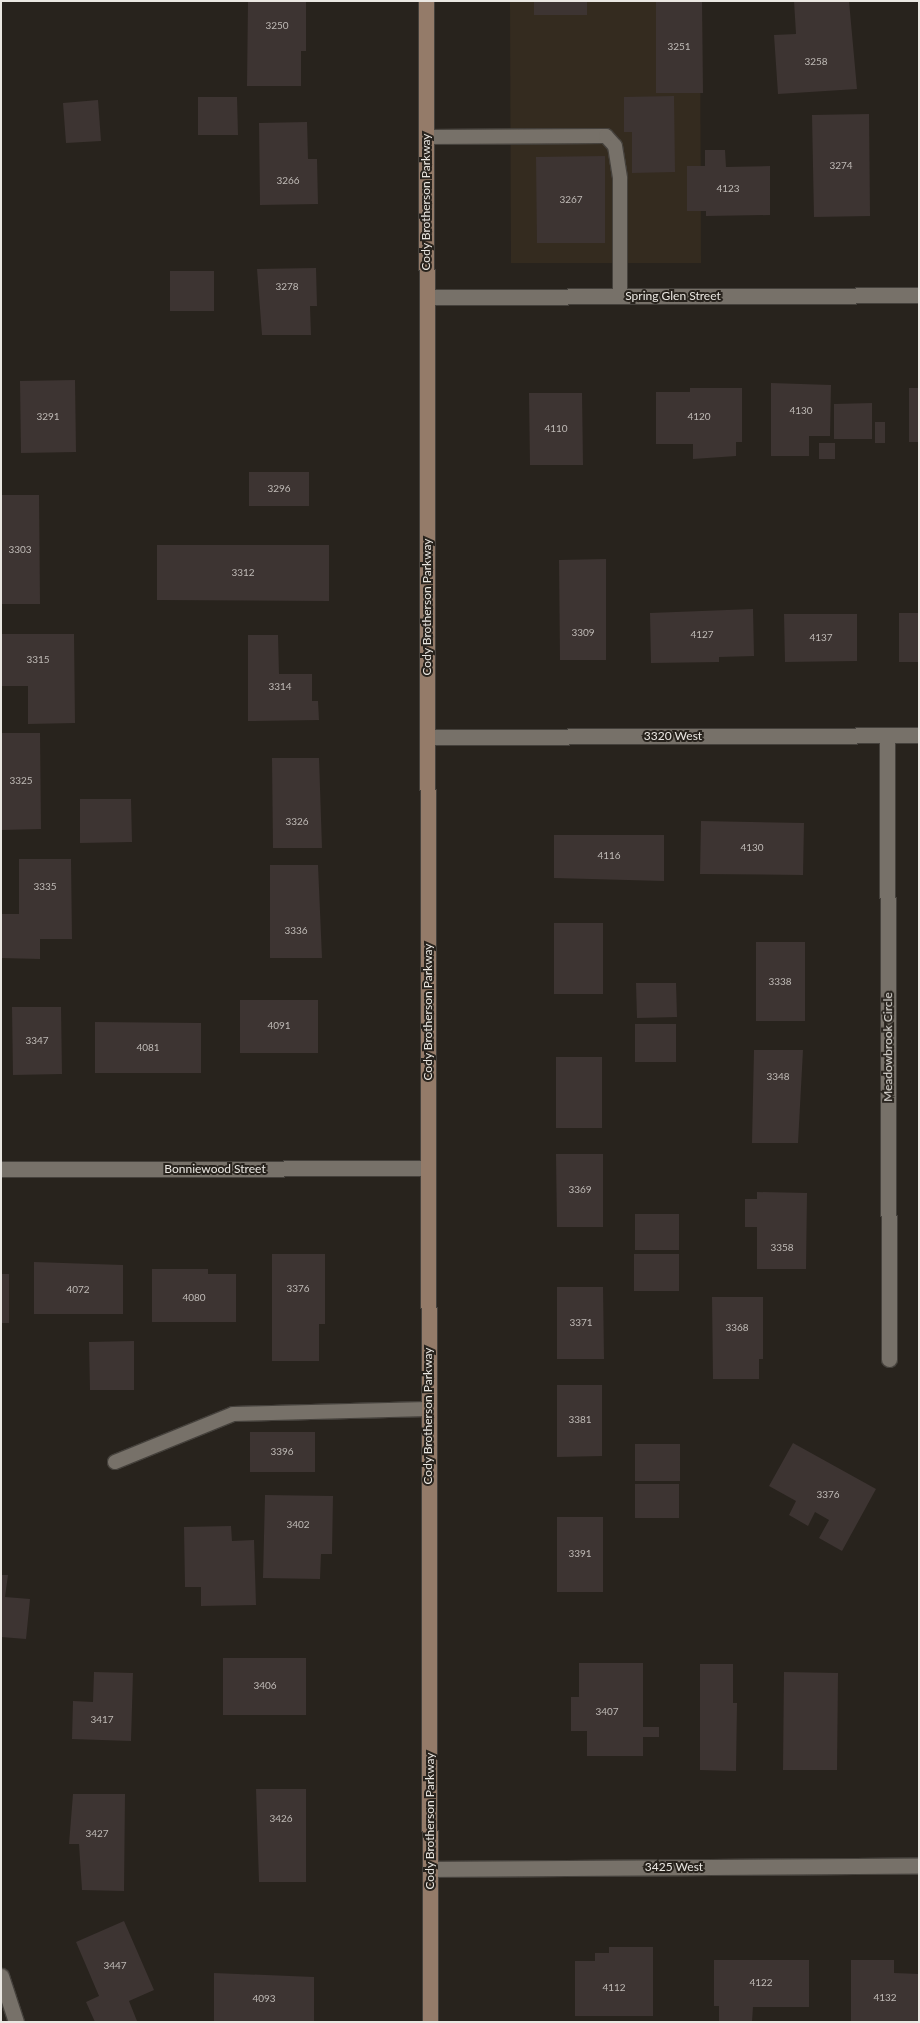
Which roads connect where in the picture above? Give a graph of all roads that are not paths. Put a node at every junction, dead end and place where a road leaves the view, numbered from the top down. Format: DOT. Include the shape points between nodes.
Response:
graph roads {
  1 [pos="426,1"];
  2 [pos="426,137"];
  3 [pos="919,295"];
  4 [pos="620,296"];
  5 [pos="427,298"];
  6 [pos="887,735"];
  7 [pos="919,735"];
  8 [pos="427,738"];
  9 [pos="428,1168"];
  10 [pos="1,1169"];
  11 [pos="889,1358"];
  12 [pos="428,1409"];
  13 [pos="115,1462"];
  14 [pos="919,1866"];
  15 [pos="430,1869"];
  16 [pos="1,1976"];
  17 [pos="16,2022"];
  18 [pos="430,2022"];
  1 -- 2 [label="main road, Cody Brotherson Parkway"];
  2 -- 4 [label="lane" via="606,136 615,146 620,180"];
  2 -- 5 [label="main road, Cody Brotherson Parkway"];
  3 -- 4 [label="street, Spring Glen Street"];
  4 -- 5 [label="street, Spring Glen Street"];
  5 -- 8 [label="main road, Cody Brotherson Parkway"];
  6 -- 7 [label="street, 3320 West"];
  6 -- 8 [label="street, 3320 West"];
  6 -- 11 [label="street, Meadowbrook Circle"];
  8 -- 9 [label="main road, Cody Brotherson Parkway"];
  9 -- 10 [label="street, Bonniewood Street"];
  9 -- 12 [label="main road, Cody Brotherson Parkway"];
  12 -- 13 [label="lane" via="233,1414"];
  12 -- 15 [label="main road, Cody Brotherson Parkway"];
  14 -- 15 [label="street, 3425 West"];
  15 -- 18 [label="main road, Cody Brotherson Parkway"];
  16 -- 17 [label="street"];
}
